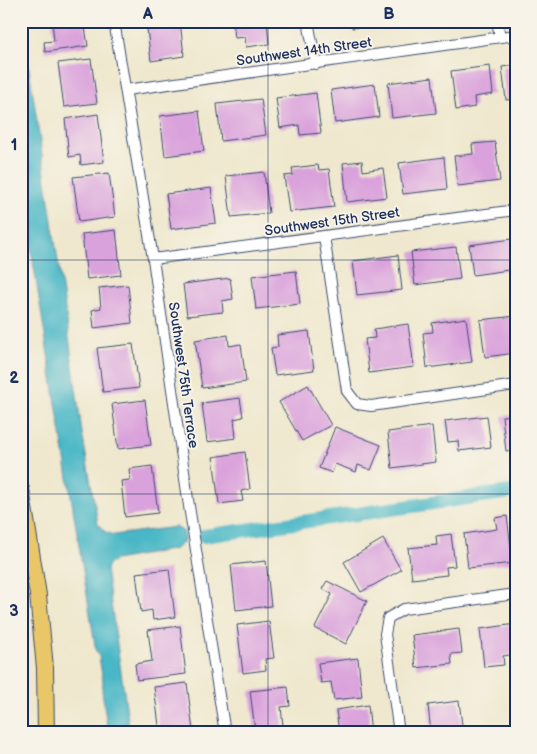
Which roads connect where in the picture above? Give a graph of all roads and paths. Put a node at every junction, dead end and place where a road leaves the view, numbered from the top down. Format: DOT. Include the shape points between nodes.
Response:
graph roads {
  1 [pos="114,21"];
  2 [pos="308,21"];
  3 [pos="497,21"];
  4 [pos="516,35"];
  5 [pos="500,37"];
  6 [pos="316,64"];
  7 [pos="126,90"];
  8 [pos="516,210"];
  9 [pos="324,236"];
  10 [pos="153,259"];
  11 [pos="516,385"];
  12 [pos="21,489"];
  13 [pos="516,594"];
  14 [pos="46,733"];
  15 [pos="225,733"];
  16 [pos="400,733"];
  1 -- 7 [label="street, Southwest 75th Terrace"];
  2 -- 6 [label="street"];
  3 -- 5 [label="street"];
  4 -- 5 [label="street, Southwest 14th Street"];
  5 -- 6 [label="street, Southwest 14th Street"];
  6 -- 7 [label="street, Southwest 14th Street"];
  7 -- 10 [label="street, Southwest 75th Terrace"];
  8 -- 9 [label="street, Southwest 15th Street"];
  9 -- 10 [label="street, Southwest 15th Street"];
  9 -- 11 [label="street" via="347,391 356,404 371,406"];
  10 -- 15 [label="street, Southwest 75th Terrace"];
  12 -- 14 [label="main road" via="38,595 45,668"];
  13 -- 16 [label="street" via="404,609 388,618 385,634"];
}
